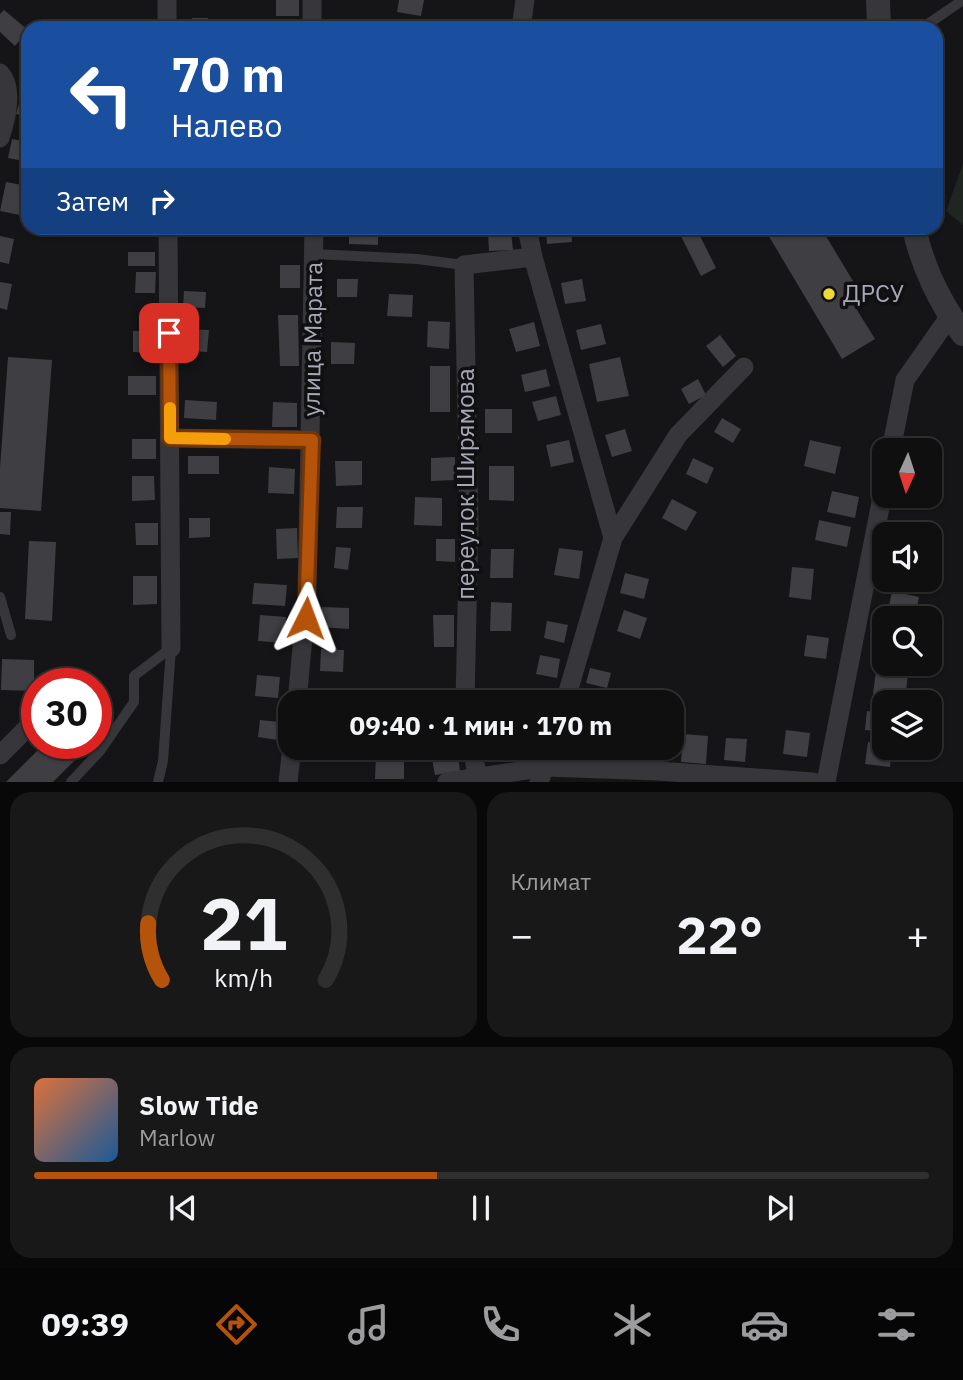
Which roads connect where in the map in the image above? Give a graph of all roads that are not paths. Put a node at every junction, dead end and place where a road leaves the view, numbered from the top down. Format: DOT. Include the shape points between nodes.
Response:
graph roads {
  1 [pos="167,0"];
  2 [pos="312,0"];
  3 [pos="525,0"];
  4 [pos="878,0"];
  5 [pos="963,0"];
  6 [pos="167,21"];
  7 [pos="312,21"];
  8 [pos="522,21"];
  9 [pos="879,21"];
  10 [pos="932,21"];
  11 [pos="0,73"];
  12 [pos="0,138"];
  13 [pos="168,235"];
  14 [pos="314,235"];
  15 [pos="528,235"];
  16 [pos="915,235"];
  17 [pos="314,254"];
  18 [pos="533,257"];
  19 [pos="464,265"];
  20 [pos="956,325"];
  21 [pos="744,367"];
  22 [pos="170,438"];
  23 [pos="893,438"];
  24 [pos="312,440"];
  25 [pos="880,508"];
  26 [pos="613,538"];
  27 [pos="0,597"];
  28 [pos="11,635"];
  29 [pos="171,648"];
  30 [pos="298,690"];
  31 [pos="465,690"];
  32 [pos="569,690"];
  33 [pos="21,730"];
  34 [pos="112,731"];
  35 [pos="4,742"];
  36 [pos="93,759"];
  37 [pos="291,760"];
  38 [pos="474,760"];
  39 [pos="542,774"];
  40 [pos="477,775"];
  41 [pos="71,782"];
  42 [pos="158,782"];
  43 [pos="288,782"];
  44 [pos="447,782"];
  45 [pos="813,782"];
  46 [pos="826,782"];
  1 -- 6 [label="street"];
  2 -- 7 [label="street"];
  3 -- 8 [label="street"];
  4 -- 9 [label="street"];
  5 -- 10 [label="lane"];
  11 -- 12 [label="street" via="8,94"];
  13 -- 22 [label="street"];
  14 -- 17 [label="street, улица Марата"];
  15 -- 18 [label="street"];
  16 -- 20 [label="street" via="919,253"];
  17 -- 19 [label="lane"];
  17 -- 24 [label="street, улица Марата"];
  18 -- 19 [label="street"];
  18 -- 26 [label="street"];
  19 -- 31 [label="street, переулок Ширямова"];
  20 -- 23 [label="street" via="905,380"];
  21 -- 26 [label="street" via="678,435"];
  22 -- 24 [label="street"];
  22 -- 29 [label="street"];
  24 -- 30 [label="street, улица Марата" via="307,593"];
  25 -- 46 [label="street"];
  26 -- 32 [label="street"];
  27 -- 28 [label="lane"];
  29 -- 34 [label="lane" via="134,676 134,702"];
  29 -- 42 [label="lane"];
  33 -- 35 [label="street"];
  36 -- 41 [label="lane"];
  37 -- 43 [label="street"];
  38 -- 40 [label="street"];
  39 -- 40 [label="street"];
  39 -- 45 [label="street" via="658,771"];
  40 -- 44 [label="street"];
}
